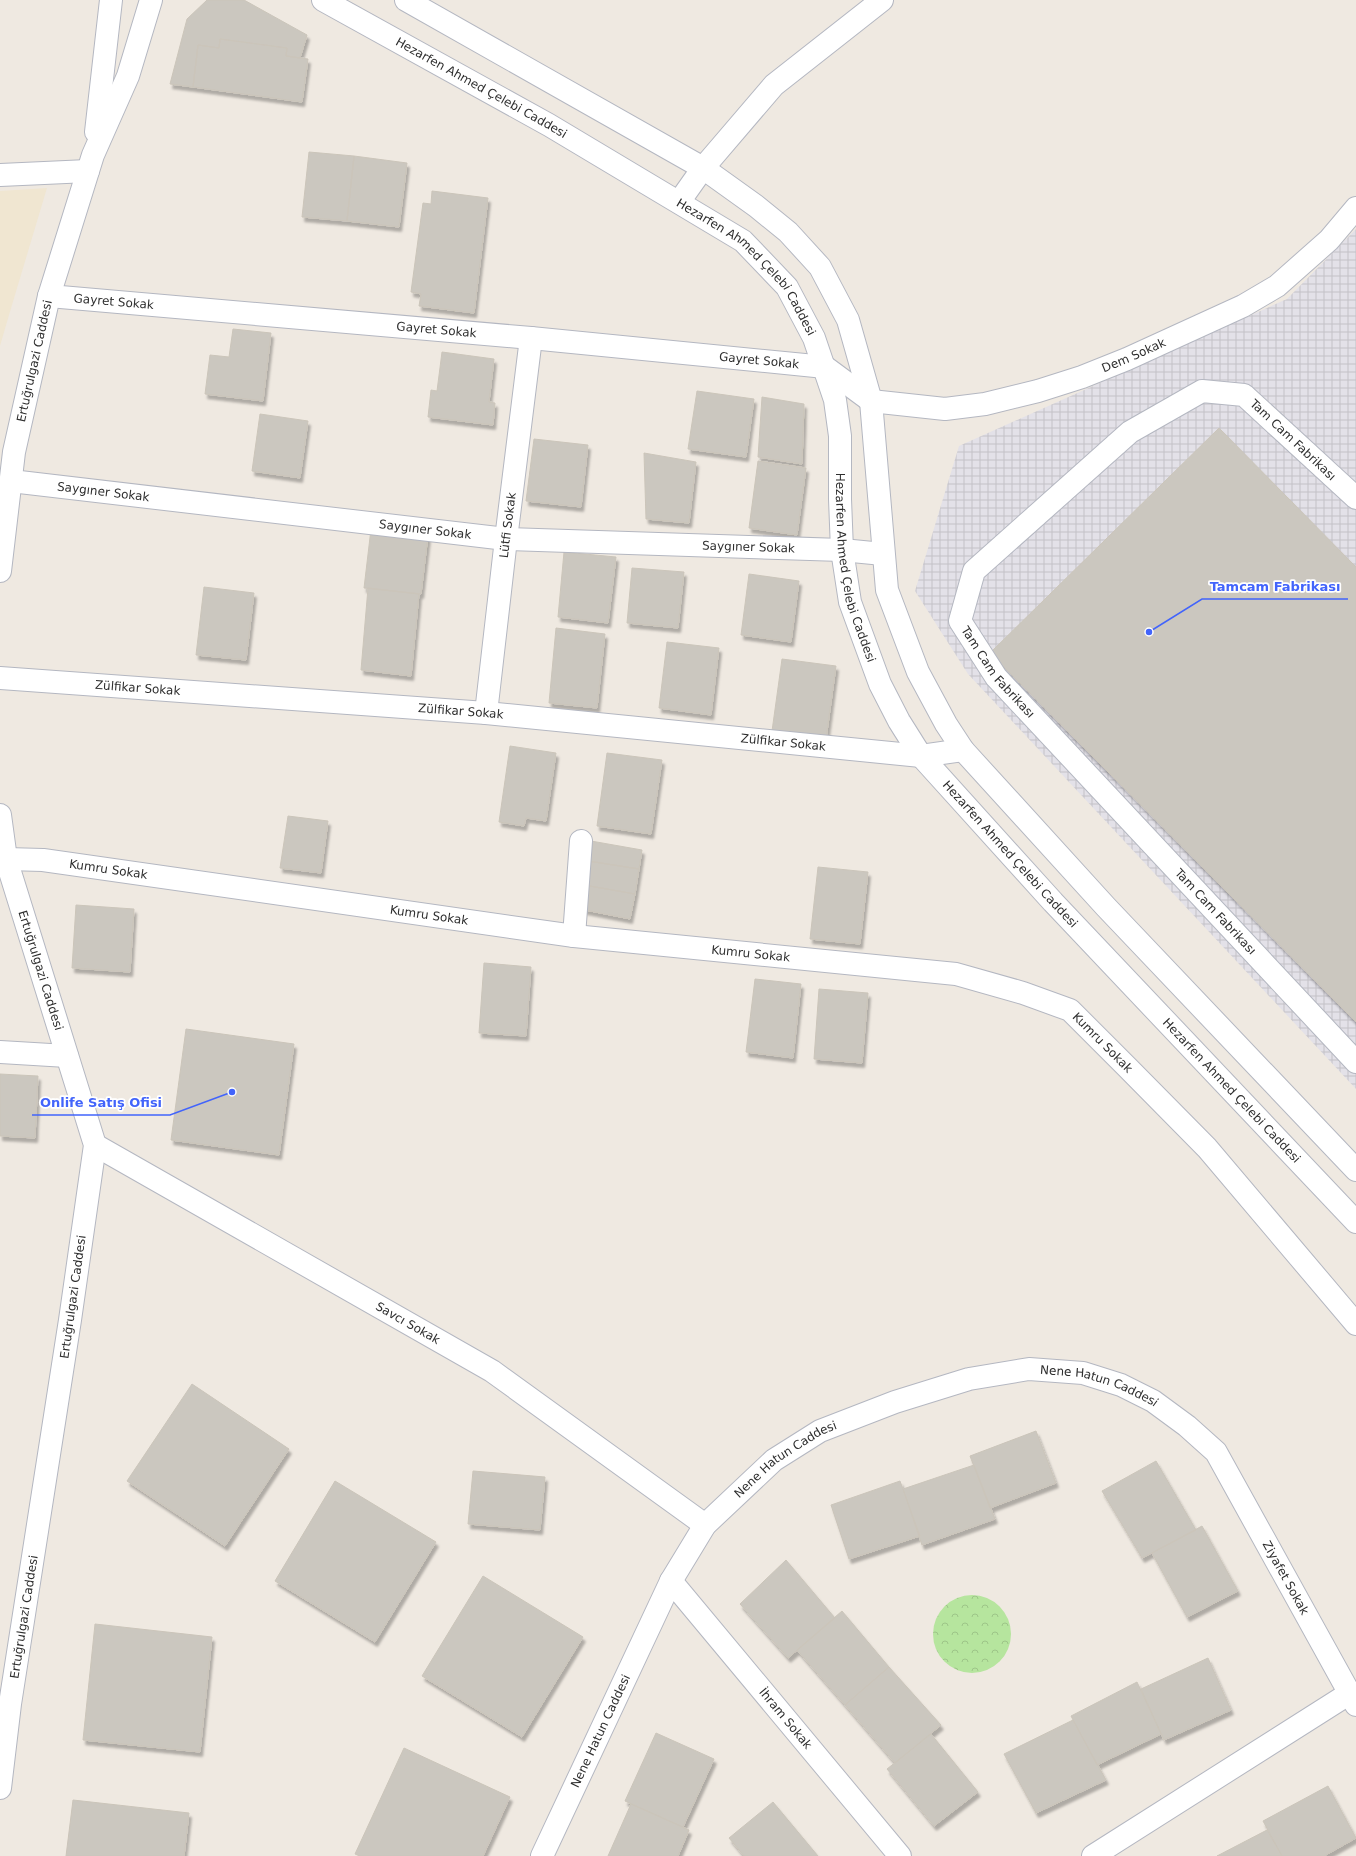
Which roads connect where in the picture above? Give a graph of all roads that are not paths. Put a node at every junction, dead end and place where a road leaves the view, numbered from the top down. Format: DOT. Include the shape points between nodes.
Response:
graph roads {
  1 [pos="111,0"];
  2 [pos="151,0"];
  3 [pos="323,0"];
  4 [pos="406,0"];
  5 [pos="882,0"];
  6 [pos="90,163"];
  7 [pos="703,168"];
  8 [pos="0,175"];
  9 [pos="679,202"];
  10 [pos="1356,208"];
  11 [pos="49,296"];
  12 [pos="531,338"];
  13 [pos="825,367"];
  14 [pos="871,402"];
  15 [pos="11,481"];
  16 [pos="1356,498"];
  17 [pos="506,539"];
  18 [pos="842,550"];
  19 [pos="883,554"];
  20 [pos="0,571"];
  21 [pos="0,678"];
  22 [pos="486,713"];
  23 [pos="963,750"];
  24 [pos="921,756"];
  25 [pos="0,815"];
  26 [pos="580,841"];
  27 [pos="6,859"];
  28 [pos="574,936"];
  29 [pos="0,1052"];
  30 [pos="67,1056"];
  31 [pos="1356,1062"];
  32 [pos="95,1145"];
  33 [pos="1356,1170"];
  34 [pos="1356,1222"];
  35 [pos="1356,1324"];
  36 [pos="1216,1452"];
  37 [pos="705,1525"];
  38 [pos="671,1581"];
  39 [pos="1353,1699"];
  40 [pos="5,1704"];
  41 [pos="0,1788"];
  42 [pos="542,1856"];
  43 [pos="900,1856"];
  44 [pos="1093,1856"];
  1 -- 6 [label="street, Ertuğrulgazi Caddesi"];
  2 -- 6 [label="street, Ertuğrulgazi Caddesi" via="128,76"];
  3 -- 9 [label="street, Hezarfen Ahmed Çelebi Caddesi" via="549,124"];
  4 -- 7 [label="street"];
  5 -- 7 [label="street" via="774,85"];
  6 -- 8 [label="street"];
  6 -- 11 [label="street, Ertuğrulgazi Caddesi"];
  7 -- 9 [label="street"];
  7 -- 14 [label="street" via="788,232 820,267 848,320"];
  9 -- 13 [label="street, Hezarfen Ahmed Çelebi Caddesi" via="743,241 787,287 814,338"];
  10 -- 14 [label="street, Dem Sokak" via="1329,240 1277,286 1243,306 1127,359 1038,391 985,404 945,409"];
  11 -- 12 [label="street, Gayret Sokak"];
  11 -- 15 [label="street, Ertuğrulgazi Caddesi" via="14,452"];
  12 -- 13 [label="street, Gayret Sokak"];
  12 -- 17 [label="street, Lütfi Sokak"];
  13 -- 14 [label="street"];
  13 -- 18 [label="street, Hezarfen Ahmed Çelebi Caddesi" via="835,400 840,436"];
  14 -- 19 [label="street"];
  15 -- 17 [label="street, Saygıner Sokak"];
  15 -- 20 [label="street, Ertuğrulgazi Caddesi"];
  16 -- 31 [label="street, Tam Cam Fabrikası" via="1244,395 1202,391 1130,432 974,571 960,621 996,677"];
  17 -- 18 [label="street, Saygıner Sokak"];
  17 -- 22 [label="street, Lütfi Sokak"];
  18 -- 19 [label="street, Saygıner Sokak"];
  18 -- 24 [label="street, Hezarfen Ahmed Çelebi Caddesi" via="850,602 880,684 898,722"];
  19 -- 23 [label="street" via="887,590 918,672"];
  21 -- 22 [label="street, Zülfikar Sokak"];
  22 -- 24 [label="street, Zülfikar Sokak"];
  23 -- 24 [label="street, Zülfikar Sokak"];
  23 -- 33 [label="street" via="1106,907"];
  24 -- 34 [label="street, Hezarfen Ahmed Çelebi Caddesi" via="1058,908"];
  25 -- 27 [label="street, Ertuğrulgazi Caddesi"];
  26 -- 28 [label="street"];
  27 -- 28 [label="street, Kumru Sokak" via="43,860"];
  27 -- 30 [label="street, Ertuğrulgazi Caddesi"];
  28 -- 35 [label="street, Kumru Sokak" via="956,974 1023,993 1070,1010 1207,1148"];
  29 -- 30 [label="street"];
  30 -- 32 [label="street, Ertuğrulgazi Caddesi"];
  32 -- 37 [label="street, Savcı Sokak" via="492,1370"];
  32 -- 40 [label="street, Ertuğrulgazi Caddesi" via="70,1320"];
  36 -- 37 [label="street, Nene Hatun Caddesi" via="1153,1400 1121,1385 1083,1373 1028,1369 969,1379 895,1402 820,1431 774,1460"];
  36 -- 39 [label="street, Ziyafet Sokak"];
  37 -- 38 [label="street, Nene Hatun Caddesi"];
  38 -- 42 [label="street, Nene Hatun Caddesi"];
  38 -- 43 [label="street, İhram Sokak"];
  39 -- 44 [label="street"];
  40 -- 41 [label="street, Ertuğrulgazi Caddesi"];
}
